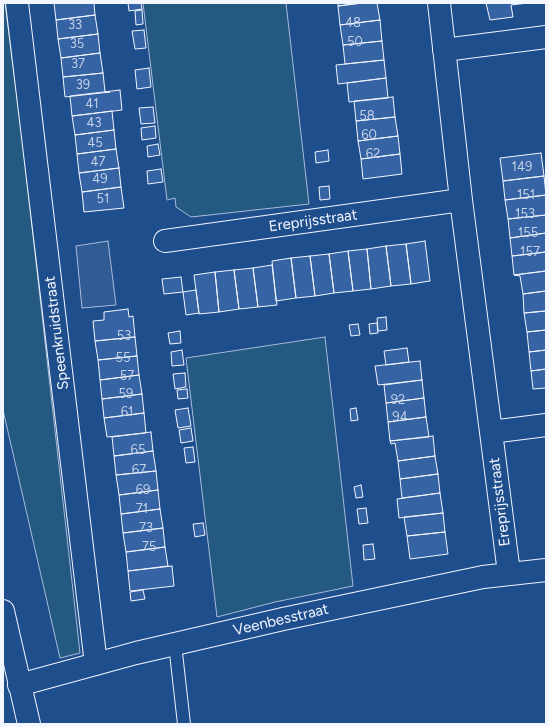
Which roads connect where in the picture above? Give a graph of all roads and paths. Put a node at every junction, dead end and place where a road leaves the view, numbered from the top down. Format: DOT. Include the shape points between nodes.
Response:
graph roads {
  1 [pos="17,3"];
  2 [pos="439,3"];
  3 [pos="546,37"];
  4 [pos="444,50"];
  5 [pos="461,200"];
  6 [pos="165,241"];
  7 [pos="546,425"];
  8 [pos="492,432"];
  9 [pos="546,570"];
  10 [pos="508,573"];
  11 [pos="3,611"];
  12 [pos="175,644"];
  13 [pos="96,664"];
  14 [pos="20,685"];
  15 [pos="30,724"];
  16 [pos="184,724"];
  1 -- 13 [label="street, Speenkruidstraat"];
  2 -- 4 [label="street, Ereprijsstraat"];
  3 -- 4 [label="street"];
  4 -- 5 [label="street, Ereprijsstraat"];
  5 -- 6 [label="street, Ereprijsstraat"];
  5 -- 8 [label="street, Ereprijsstraat"];
  7 -- 8 [label="street"];
  8 -- 10 [label="street, Ereprijsstraat"];
  9 -- 10 [label="street, Veenbesstraat"];
  10 -- 12 [label="street, Veenbesstraat"];
  11 -- 14 [label="street"];
  12 -- 13 [label="street, Veenbesstraat"];
  12 -- 16 [label="lane"];
  13 -- 14 [label="street, Veenbesstraat"];
  14 -- 15 [label="street"];
}
